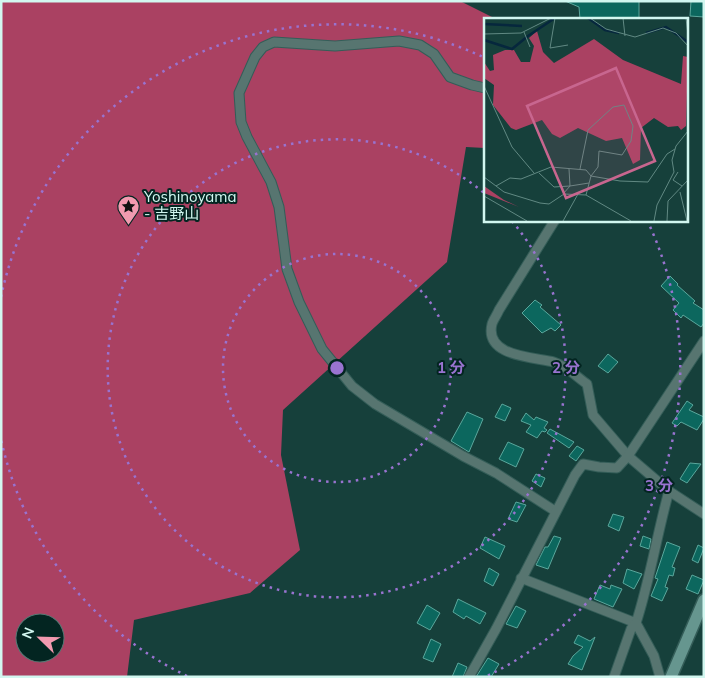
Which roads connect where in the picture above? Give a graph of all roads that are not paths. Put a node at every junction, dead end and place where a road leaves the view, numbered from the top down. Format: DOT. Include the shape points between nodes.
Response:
graph roads {
  1 [pos="484,88"];
  2 [pos="554,221"];
  3 [pos="704,342"];
  4 [pos="628,456"];
  5 [pos="669,491"];
  6 [pos="555,511"];
  7 [pos="704,514"];
  8 [pos="521,578"];
  9 [pos="704,600"];
  10 [pos="636,623"];
  11 [pos="469,677"];
  12 [pos="614,677"];
  13 [pos="660,677"];
  14 [pos="671,677"];
  1 -- 6 [label="street" via="450,77 434,54 420,45 399,41 335,46 274,42 255,57 239,93 241,122 271,182 279,208 287,269 322,349 352,386 374,404 496,473"];
  2 -- 4 [label="street" via="499,310 492,324 492,337 509,353 556,363 587,384 593,415"];
  3 -- 4 [label="street"];
  4 -- 5 [label="street"];
  4 -- 6 [label="street" via="617,468 583,464"];
  5 -- 7 [label="street"];
  5 -- 10 [label="street"];
  6 -- 8 [label="street"];
  8 -- 10 [label="street"];
  8 -- 11 [label="street"];
  9 -- 14 [label="main road"];
  10 -- 12 [label="street"];
  10 -- 13 [label="street" via="654,656"];
}
